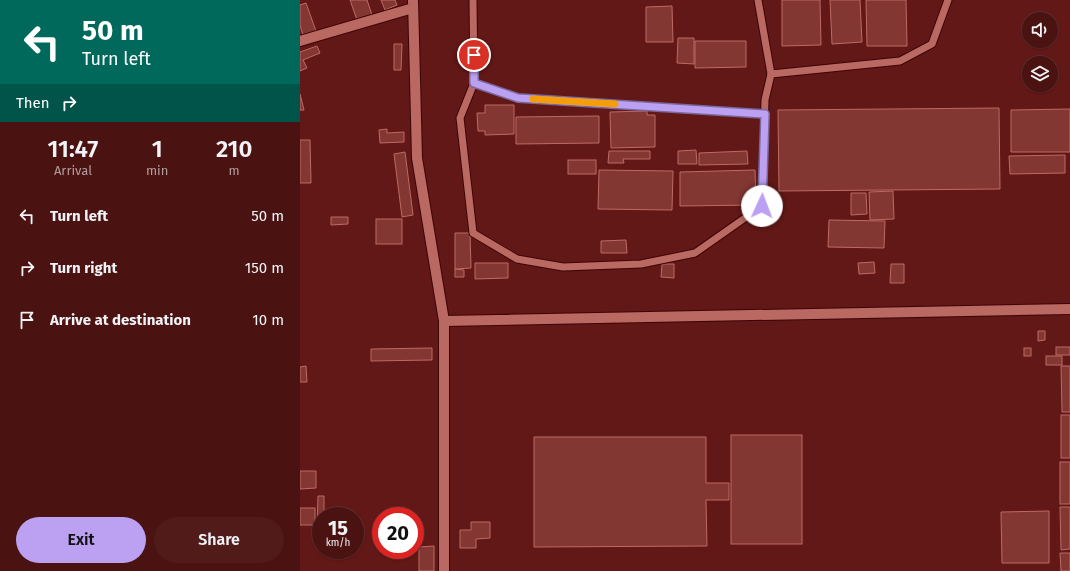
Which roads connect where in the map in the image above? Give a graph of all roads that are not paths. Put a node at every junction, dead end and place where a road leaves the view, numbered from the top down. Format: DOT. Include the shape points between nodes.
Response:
graph roads {
  1 [pos="473,0"];
  2 [pos="758,0"];
  3 [pos="948,0"];
  4 [pos="413,4"];
  5 [pos="300,41"];
  6 [pos="771,74"];
  7 [pos="474,83"];
  8 [pos="765,114"];
  9 [pos="1070,309"];
  10 [pos="444,321"];
  11 [pos="444,571"];
  1 -- 7 [label="lane"];
  2 -- 6 [label="lane"];
  3 -- 6 [label="lane" via="932,44 900,61"];
  4 -- 5 [label="street"];
  4 -- 10 [label="street" via="417,158"];
  6 -- 8 [label="lane" via="765,100"];
  7 -- 8 [label="lane" via="518,98"];
  7 -- 8 [label="lane" via="460,118 473,233 517,259 563,267 641,264 695,253 762,206"];
  9 -- 10 [label="street"];
  10 -- 11 [label="street"];
}
